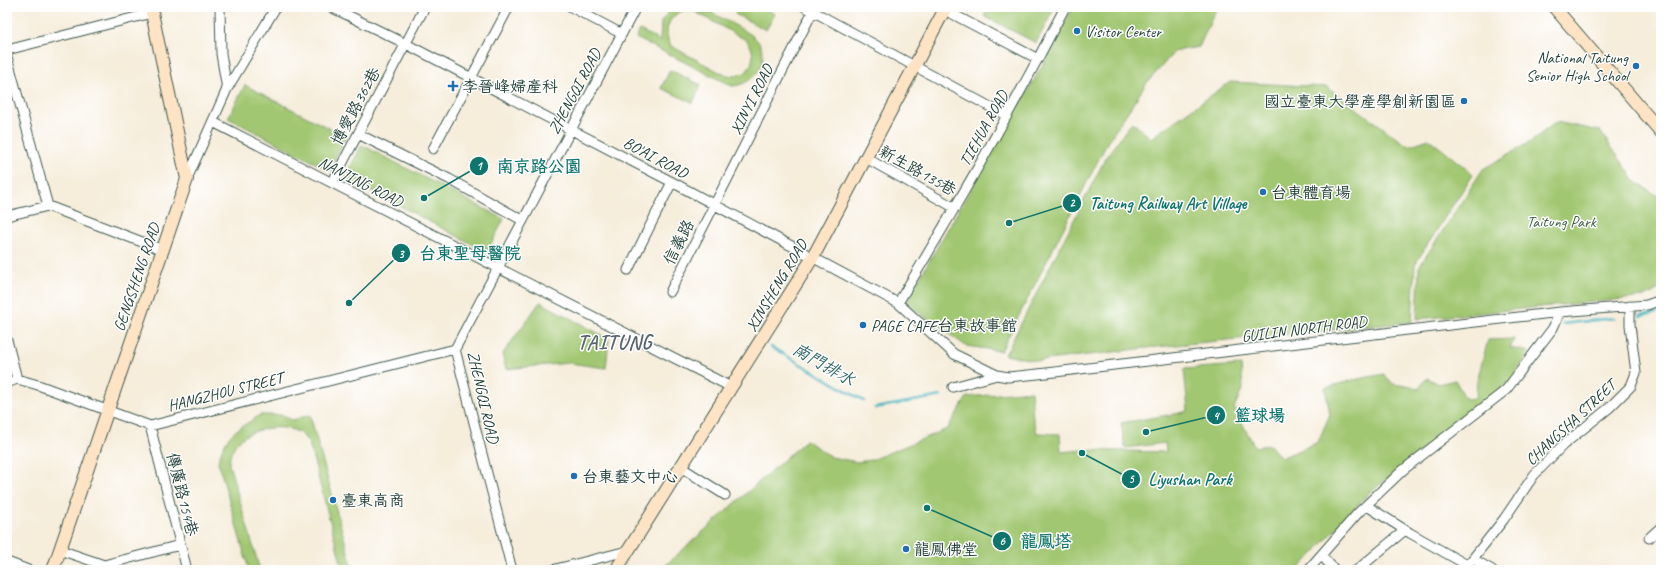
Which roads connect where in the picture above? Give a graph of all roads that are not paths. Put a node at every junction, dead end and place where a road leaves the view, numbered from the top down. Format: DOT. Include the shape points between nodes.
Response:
graph roads {
  1 [pos="220,7"];
  2 [pos="276,7"];
  3 [pos="331,7"];
  4 [pos="425,7"];
  5 [pos="509,7"];
  6 [pos="571,7"];
  7 [pos="636,7"];
  8 [pos="1065,7"];
  9 [pos="1554,7"];
  10 [pos="811,8"];
  11 [pos="945,8"];
  12 [pos="153,10"];
  13 [pos="622,34"];
  14 [pos="406,44"];
  15 [pos="7,50"];
  16 [pos="7,57"];
  17 [pos="1038,59"];
  18 [pos="915,66"];
  19 [pos="471,78"];
  20 [pos="227,90"];
  21 [pos="1007,116"];
  22 [pos="213,122"];
  23 [pos="571,129"];
  24 [pos="1661,132"];
  25 [pos="358,134"];
  26 [pos="433,149"];
  27 [pos="866,158"];
  28 [pos="187,179"];
  29 [pos="672,182"];
  30 [pos="332,183"];
  31 [pos="714,205"];
  32 [pos="48,206"];
  33 [pos="955,208"];
  34 [pos="7,216"];
  35 [pos="522,220"];
  36 [pos="163,250"];
  37 [pos="813,257"];
  38 [pos="497,267"];
  39 [pos="628,270"];
  40 [pos="670,292"];
  41 [pos="1661,300"];
  42 [pos="898,303"];
  43 [pos="1630,306"];
  44 [pos="1560,312"];
  45 [pos="7,340"];
  46 [pos="455,349"];
  47 [pos="954,354"];
  48 [pos="997,375"];
  49 [pos="17,380"];
  50 [pos="7,382"];
  51 [pos="731,387"];
  52 [pos="953,387"];
  53 [pos="108,410"];
  54 [pos="150,426"];
  55 [pos="680,466"];
  56 [pos="725,495"];
  57 [pos="1367,506"];
  58 [pos="1661,527"];
  59 [pos="1405,530"];
  60 [pos="1649,538"];
  61 [pos="180,545"];
  62 [pos="60,550"];
  63 [pos="627,551"];
  64 [pos="1321,555"];
  65 [pos="7,562"];
  66 [pos="1468,565"];
  67 [pos="105,567"];
  68 [pos="28,570"];
  69 [pos="53,570"];
  70 [pos="187,570"];
  71 [pos="512,570"];
  72 [pos="552,570"];
  73 [pos="616,570"];
  74 [pos="1308,570"];
  75 [pos="1334,570"];
  76 [pos="1357,570"];
  77 [pos="1492,570"];
  1 -- 20 [label="street" via="221,54"];
  2 -- 20 [label="street, GENGSHENG ROAD"];
  3 -- 14 [label="street, BO'AI ROAD"];
  4 -- 14 [label="street, 博愛路362巷"];
  5 -- 19 [label="street"];
  6 -- 13 [label="street"];
  7 -- 13 [label="street, ZHENGQI ROAD"];
  8 -- 17 [label="street, TIEHUA ROAD"];
  9 -- 24 [label="street"];
  10 -- 18 [label="street"];
  10 -- 31 [label="street, XINYI ROAD"];
  11 -- 17 [label="street"];
  11 -- 18 [label="street, XINSHENG ROAD"];
  12 -- 15 [label="street"];
  12 -- 28 [label="street"];
  13 -- 23 [label="street, ZHENGQI ROAD"];
  14 -- 19 [label="street, BO'AI ROAD"];
  14 -- 25 [label="street, 博愛路362巷"];
  16 -- 32 [label="street"];
  17 -- 21 [label="street, TIEHUA ROAD"];
  18 -- 21 [label="street"];
  18 -- 27 [label="street, XINSHENG ROAD"];
  19 -- 23 [label="street, BO'AI ROAD"];
  19 -- 26 [label="street"];
  20 -- 22 [label="street, GENGSHENG ROAD"];
  21 -- 33 [label="street, TIEHUA ROAD"];
  22 -- 28 [label="street, GENGSHENG ROAD"];
  22 -- 30 [label="street, NANJING ROAD"];
  23 -- 29 [label="street, BO'AI ROAD"];
  23 -- 35 [label="street, ZHENGQI ROAD"];
  25 -- 30 [label="street, 博愛路362巷"];
  25 -- 35 [label="street" via="449,179"];
  27 -- 33 [label="street, 新生路135巷"];
  27 -- 37 [label="street, XINSHENG ROAD"];
  28 -- 36 [label="street, GENGSHENG ROAD"];
  29 -- 31 [label="street, BO'AI ROAD"];
  29 -- 39 [label="street"];
  30 -- 38 [label="street, NANJING ROAD"];
  31 -- 37 [label="street, BO'AI ROAD"];
  31 -- 40 [label="street, 信義路"];
  32 -- 34 [label="street"];
  32 -- 36 [label="street"];
  33 -- 42 [label="street, TIEHUA ROAD"];
  35 -- 38 [label="street, ZHENGQI ROAD"];
  36 -- 53 [label="street, GENGSHENG ROAD"];
  37 -- 42 [label="street, BO'AI ROAD"];
  37 -- 51 [label="street, XINSHENG ROAD"];
  38 -- 46 [label="street, ZHENGQI ROAD"];
  38 -- 51 [label="street, NANJING ROAD"];
  41 -- 43 [label="street, GUILIN NORTH ROAD" via="1646,305"];
  42 -- 47 [label="street, BO'AI ROAD"];
  43 -- 44 [label="street, GUILIN NORTH ROAD"];
  43 -- 66 [label="street, CHANGSHA STREET" via="1636,373 1632,386 1563,445 1534,475"];
  44 -- 48 [label="street, GUILIN NORTH ROAD" via="1038,374 1008,377"];
  44 -- 57 [label="street" via="1553,328 1506,390 1403,470"];
  45 -- 49 [label="street"];
  46 -- 54 [label="street, HANGZHOU STREET"];
  46 -- 71 [label="street, ZHENGQI ROAD"];
  47 -- 48 [label="street, GUILIN NORTH ROAD"];
  48 -- 52 [label="street"];
  49 -- 50 [label="street, HANGZHOU STREET"];
  49 -- 53 [label="street, HANGZHOU STREET"];
  51 -- 55 [label="street, XINSHENG ROAD"];
  53 -- 54 [label="street, HANGZHOU STREET"];
  53 -- 62 [label="street, GENGSHENG ROAD"];
  54 -- 61 [label="street, 傳廣路154巷"];
  55 -- 56 [label="street"];
  55 -- 63 [label="street, XINSHENG ROAD"];
  57 -- 59 [label="street"];
  57 -- 64 [label="street"];
  58 -- 60 [label="street"];
  59 -- 66 [label="street"];
  59 -- 76 [label="street"];
  61 -- 67 [label="street"];
  61 -- 70 [label="street, 傳廣路154巷"];
  62 -- 67 [label="street"];
  62 -- 69 [label="street, GENGSHENG ROAD"];
  63 -- 72 [label="street"];
  63 -- 73 [label="street, XINSHENG ROAD"];
  64 -- 74 [label="street"];
  64 -- 75 [label="street"];
  65 -- 68 [label="street"];
  66 -- 77 [label="street"];
}
